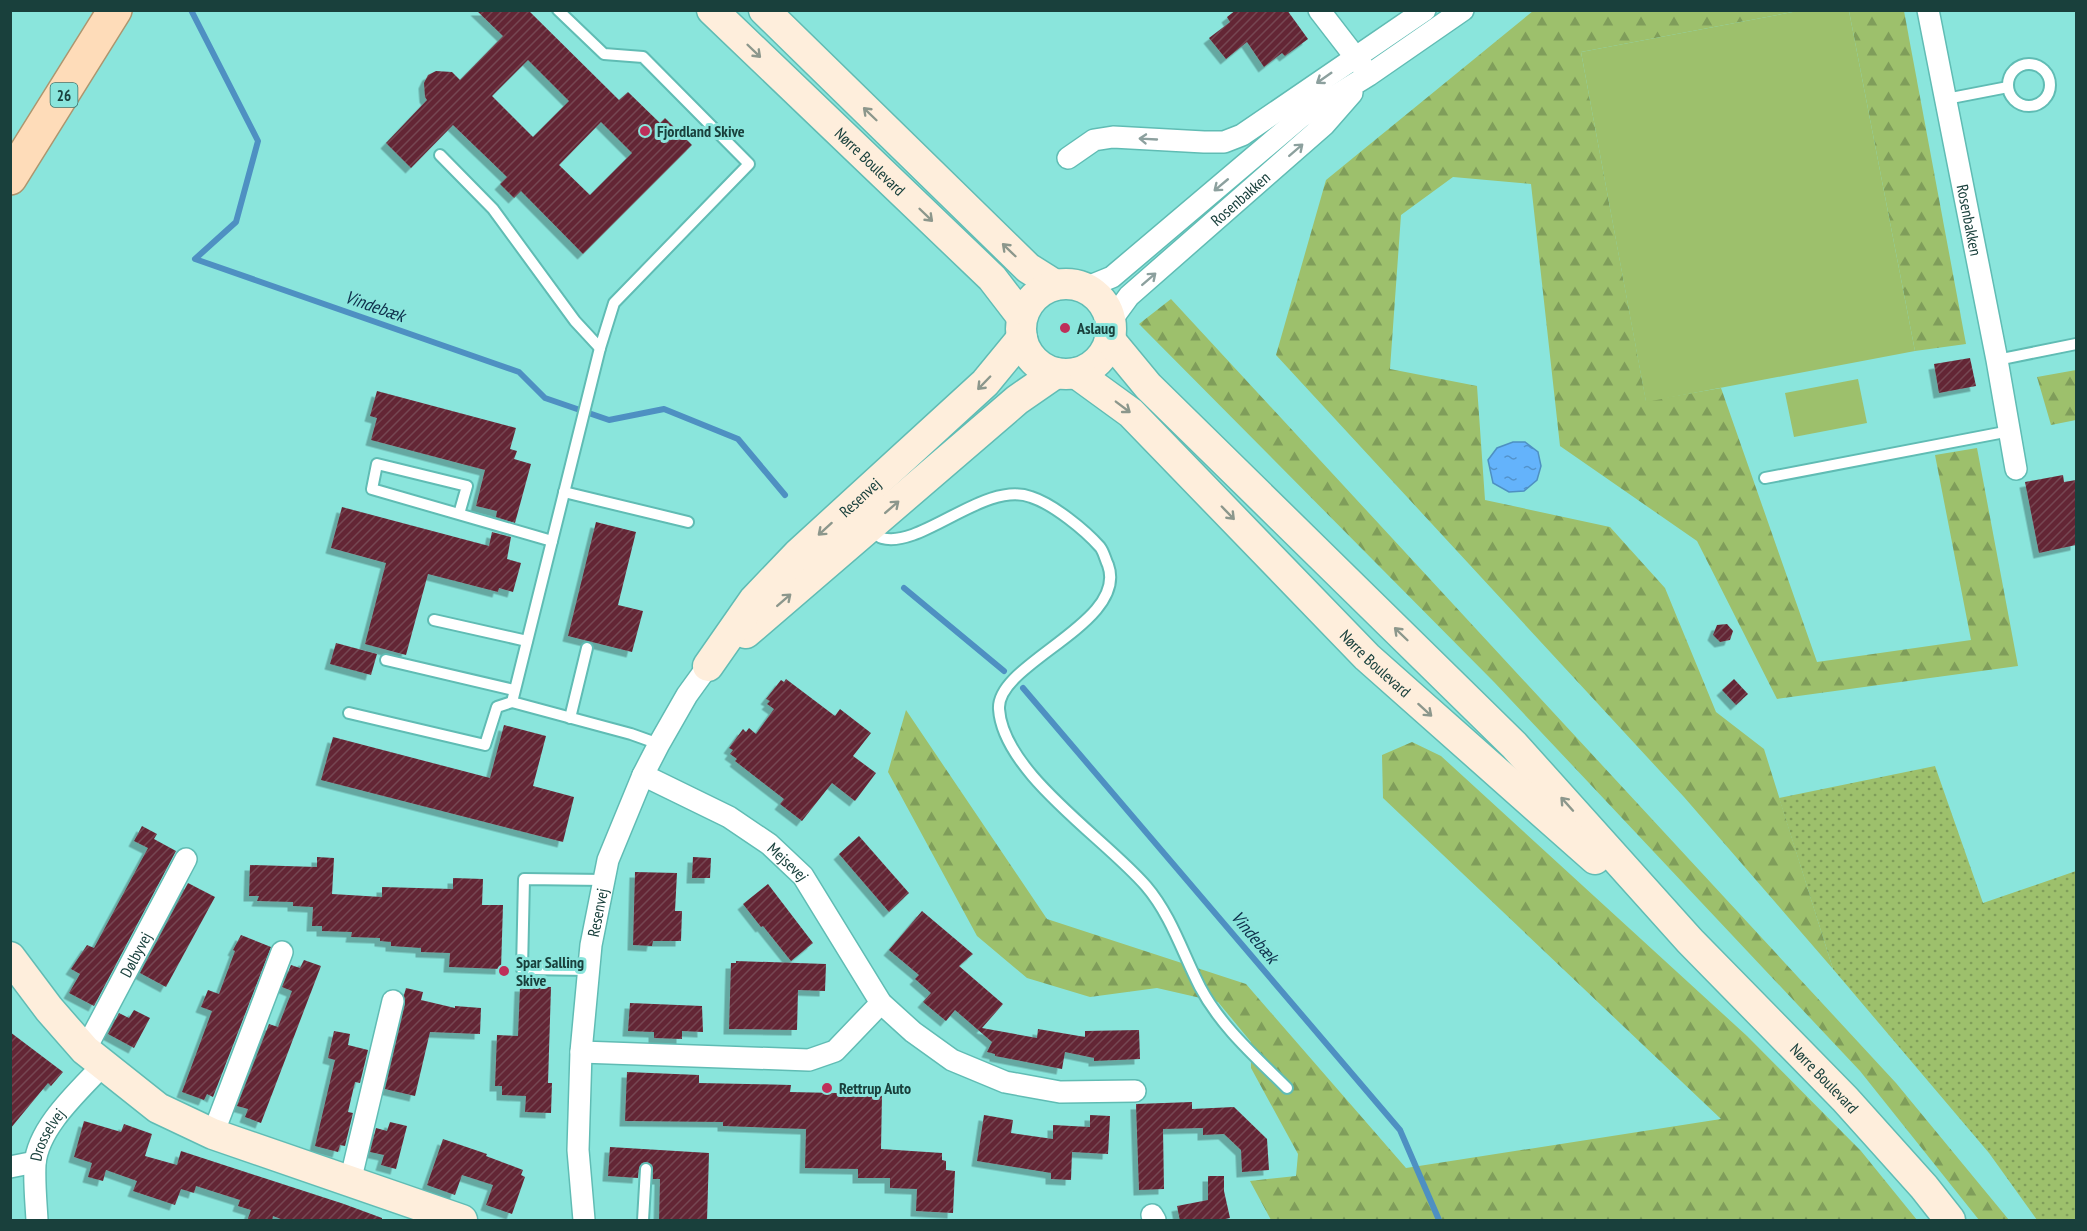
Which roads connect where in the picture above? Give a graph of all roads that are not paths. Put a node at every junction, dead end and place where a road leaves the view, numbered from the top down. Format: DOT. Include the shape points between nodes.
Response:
graph roads {
  1 [pos="94,10"];
  2 [pos="115,10"];
  3 [pos="558,10"];
  4 [pos="712,10"];
  5 [pos="764,10"];
  6 [pos="1319,10"];
  7 [pos="1425,10"];
  8 [pos="1463,10"];
  9 [pos="1928,10"];
  10 [pos="1355,56"];
  11 [pos="1369,75"];
  12 [pos="2008,87"];
  13 [pos="1946,99"];
  14 [pos="10,137"];
  15 [pos="440,155"];
  16 [pos="1068,158"];
  17 [pos="10,178"];
  18 [pos="1070,287"];
  19 [pos="1022,328"];
  20 [pos="1110,331"];
  21 [pos="2076,344"];
  22 [pos="600,348"];
  23 [pos="1997,360"];
  24 [pos="1066,373"];
  25 [pos="2010,431"];
  26 [pos="2016,469"];
  27 [pos="1765,478"];
  28 [pos="564,492"];
  29 [pos="459,514"];
  30 [pos="688,522"];
  31 [pos="869,527"];
  32 [pos="552,541"];
  33 [pos="434,620"];
  34 [pos="527,641"];
  35 [pos="587,648"];
  36 [pos="386,660"];
  37 [pos="708,666"];
  38 [pos="514,690"];
  39 [pos="512,702"];
  40 [pos="349,712"];
  41 [pos="570,718"];
  42 [pos="658,744"];
  43 [pos="643,775"];
  44 [pos="186,860"];
  45 [pos="604,880"];
  46 [pos="1690,941"];
  47 [pos="282,952"];
  48 [pos="10,957"];
  49 [pos="589,970"];
  50 [pos="393,1001"];
  51 [pos="881,1003"];
  52 [pos="581,1052"];
  53 [pos="94,1057"];
  54 [pos="1287,1088"];
  55 [pos="1135,1091"];
  56 [pos="213,1134"];
  57 [pos="35,1162"];
  58 [pos="10,1167"];
  59 [pos="646,1168"];
  60 [pos="350,1182"];
  61 [pos="37,1221"];
  62 [pos="462,1221"];
  63 [pos="584,1221"];
  64 [pos="643,1221"];
  65 [pos="1950,1221"];
  1 -- 14 [label="main road, 26"];
  2 -- 17 [label="main road, 26"];
  3 -- 22 [label="lane" via="604,54 643,57 749,164 614,303"];
  4 -- 19 [label="street, Nørre Boulevard, one-way" via="992,278"];
  18 -- 5 [label="street, Nørre Boulevard, one-way" via="1028,268"];
  6 -- 10 [label="street"];
  7 -- 10 [label="street"];
  8 -- 11 [label="street, Rosenbakken"];
  9 -- 13 [label="street, Rosenbakken"];
  10 -- 11 [label="street"];
  10 -- 16 [label="street, one-way" via="1242,135 1224,142 1113,137 1094,140"];
  11 -- 18 [label="street, Rosenbakken, one-way" via="1301,117 1112,277"];
  20 -- 11 [label="street, Rosenbakken, one-way" via="1129,296 1324,125"];
  12 -- 12 [label="lane" via="2010,97 2024,106 2041,104 2050,90 2047,73 2033,64 2017,67 2007,80"];
  12 -- 13 [label="lane"];
  13 -- 23 [label="street, Rosenbakken"];
  15 -- 22 [label="lane" via="493,209 575,321"];
  18 -- 19 [label="street" via="1044,290 1035,297"];
  18 -- 20 [label="street" via="1102,302"];
  19 -- 24 [label="street" via="1026,350 1034,360 1044,368"];
  19 -- 37 [label="street, Resenvej, one-way" via="985,383 798,554 754,600"];
  20 -- 24 [label="street" via="1098,361 1088,368"];
  46 -- 20 [label="street, Nørre Boulevard, one-way" via="1514,745 1148,386"];
  21 -- 23 [label="lane"];
  22 -- 28 [label="lane"];
  23 -- 25 [label="street, Rosenbakken"];
  31 -- 24 [label="street, Resenvej, one-way" via="1017,400"];
  24 -- 46 [label="street, Nørre Boulevard, one-way" via="1131,413 1367,657"];
  25 -- 26 [label="street, Rosenbakken"];
  25 -- 27 [label="lane"];
  28 -- 30 [label="lane"];
  28 -- 32 [label="lane"];
  29 -- 29 [label="lane" via="372,489 377,464 467,486"];
  29 -- 32 [label="lane"];
  37 -- 31 [label="street, Resenvej, one-way"];
  31 -- 54 [label="lane" via="880,538 894,539 915,534 972,506 1005,495 1030,496 1072,520 1102,549 1111,572 1106,593 1093,615 1004,688 999,707 1003,730 1050,797 1148,888 1225,1025"];
  32 -- 34 [label="lane"];
  33 -- 34 [label="lane"];
  34 -- 38 [label="lane"];
  35 -- 41 [label="lane"];
  36 -- 38 [label="lane"];
  37 -- 42 [label="street, Resenvej"];
  38 -- 39 [label="lane"];
  39 -- 40 [label="lane" via="497,707 485,745"];
  39 -- 41 [label="lane"];
  41 -- 42 [label="lane"];
  42 -- 43 [label="street, Resenvej"];
  43 -- 45 [label="street, Resenvej" via="608,860"];
  43 -- 51 [label="street, Mejsevej" via="729,817 777,851 803,876"];
  44 -- 53 [label="street, Dølbyvej"];
  45 -- 49 [label="street, Resenvej"];
  45 -- 49 [label="lane" via="524,879 522,969"];
  46 -- 65 [label="street, Nørre Boulevard" via="1845,1099"];
  47 -- 56 [label="street"];
  48 -- 53 [label="street" via="49,1009"];
  49 -- 52 [label="street, Resenvej"];
  50 -- 60 [label="street"];
  51 -- 52 [label="street" via="836,1051 809,1060"];
  51 -- 55 [label="street, Mejsevej" via="952,1060 1005,1082 1060,1092"];
  52 -- 63 [label="street, Resenvej" via="578,1150"];
  53 -- 56 [label="street" via="158,1108"];
  53 -- 57 [label="street, Drosselvej" via="44,1137"];
  56 -- 60 [label="street"];
  57 -- 58 [label="street"];
  57 -- 61 [label="street, Drosselvej"];
  59 -- 64 [label="lane"];
  60 -- 62 [label="street"];
}
